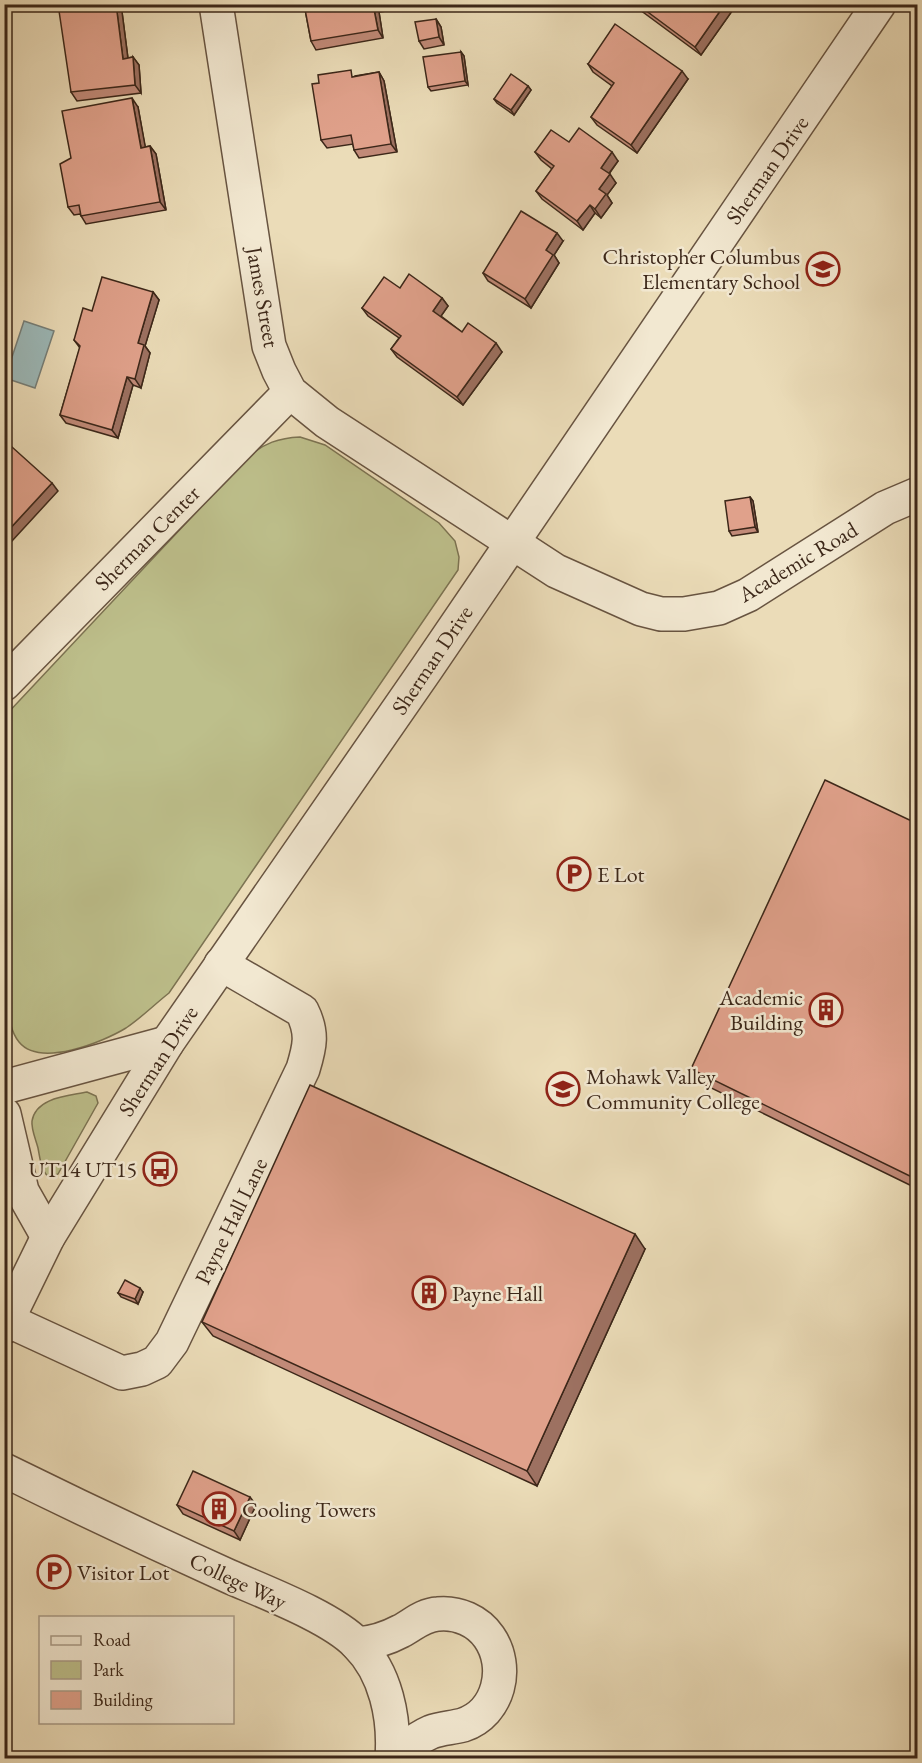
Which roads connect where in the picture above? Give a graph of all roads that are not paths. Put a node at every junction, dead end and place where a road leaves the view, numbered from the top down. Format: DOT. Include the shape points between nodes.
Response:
graph roads {
  1 [pos="216,4"];
  2 [pos="879,4"];
  3 [pos="290,392"];
  4 [pos="918,494"];
  5 [pos="511,542"];
  6 [pos="4,684"];
  7 [pos="221,964"];
  8 [pos="167,1043"];
  9 [pos="4,1087"];
  10 [pos="4,1114"];
  11 [pos="48,1237"];
  12 [pos="6,1324"];
  13 [pos="4,1470"];
  14 [pos="357,1644"];
  15 [pos="392,1758"];
  1 -- 3 [label="street, James Street" via="269,346"];
  2 -- 5 [label="street, Sherman Drive"];
  3 -- 5 [label="street, James Street" via="327,422"];
  3 -- 6 [label="street, Sherman Center"];
  4 -- 5 [label="street, Academic Road" via="885,508 748,595 719,608 684,614 641,609 556,571"];
  5 -- 7 [label="street, Sherman Drive"];
  7 -- 8 [label="street, Sherman Drive"];
  7 -- 12 [label="street, Payne Hall Lane" via="302,1011 311,1039 303,1069 172,1342 157,1362 122,1373"];
  8 -- 9 [label="street"];
  8 -- 11 [label="street, Sherman Drive"];
  10 -- 11 [label="street" via="22,1191"];
  11 -- 12 [label="street, Sherman Drive"];
  13 -- 14 [label="street, College Way" via="308,1613 338,1628"];
  14 -- 15 [label="street, College Way" via="371,1660 383,1686"];
  14 -- 15 [label="street" via="387,1638 418,1619 437,1614 457,1615 485,1631 499,1659 501,1676 497,1691 478,1717 431,1732"];
}
